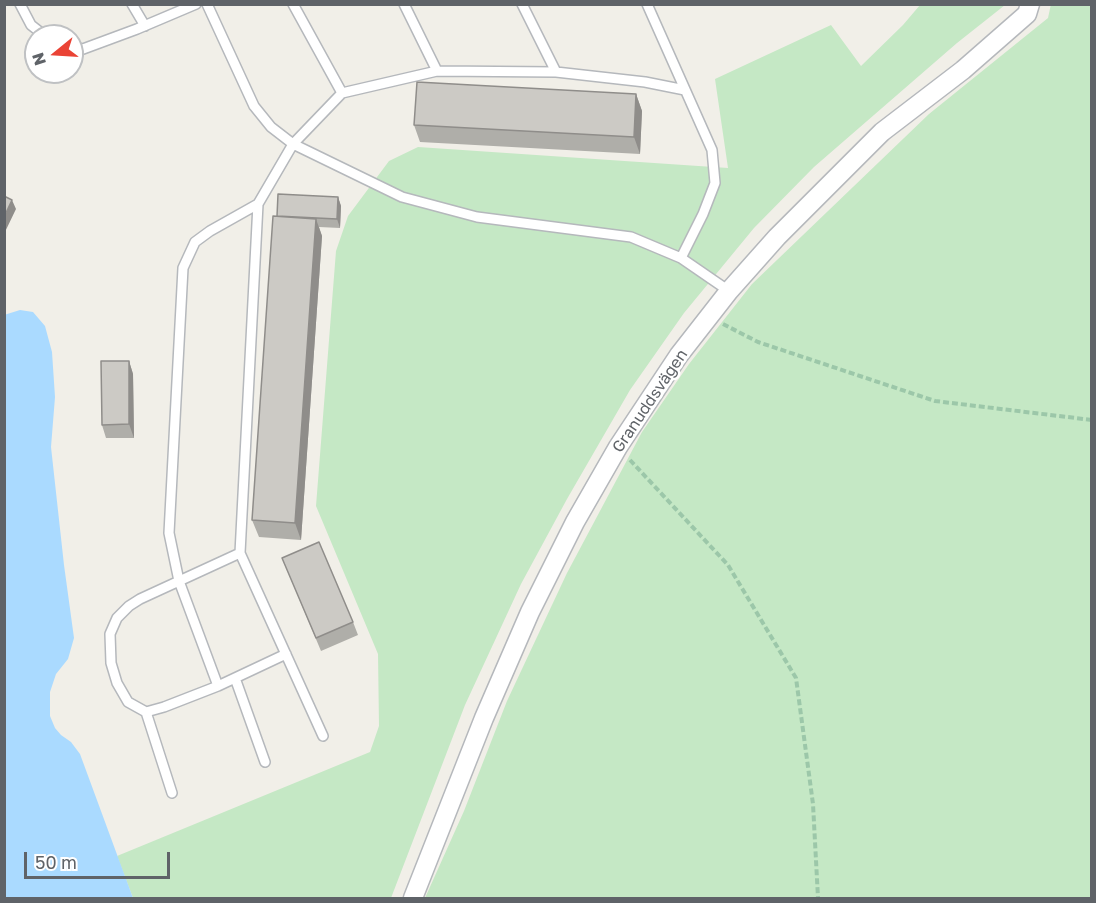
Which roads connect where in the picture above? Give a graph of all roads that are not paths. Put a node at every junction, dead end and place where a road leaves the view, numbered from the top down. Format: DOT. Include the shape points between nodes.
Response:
graph roads {
  1 [pos="21,4"];
  2 [pos="132,4"];
  3 [pos="196,4"];
  4 [pos="207,4"];
  5 [pos="293,4"];
  6 [pos="404,4"];
  7 [pos="522,4"];
  8 [pos="647,4"];
  9 [pos="1030,4"];
  10 [pos="31,24"];
  11 [pos="145,26"];
  12 [pos="84,49"];
  13 [pos="438,71"];
  14 [pos="556,72"];
  15 [pos="685,90"];
  16 [pos="342,93"];
  17 [pos="293,144"];
  18 [pos="258,204"];
  19 [pos="681,258"];
  20 [pos="729,291"];
  21 [pos="240,554"];
  22 [pos="179,581"];
  23 [pos="286,654"];
  24 [pos="235,678"];
  25 [pos="218,686"];
  26 [pos="146,712"];
  27 [pos="323,736"];
  28 [pos="265,762"];
  29 [pos="172,793"];
  30 [pos="413,898"];
  1 -- 10 [label="lane"];
  2 -- 11 [label="lane"];
  3 -- 11 [label="lane"];
  4 -- 17 [label="lane" via="254,106 271,127"];
  5 -- 16 [label="lane"];
  6 -- 13 [label="lane"];
  7 -- 14 [label="lane"];
  8 -- 15 [label="lane"];
  9 -- 20 [label="street, Granuddsvägen" via="1027,14 963,70 882,132"];
  11 -- 12 [label="lane"];
  13 -- 14 [label="lane"];
  13 -- 16 [label="lane"];
  14 -- 15 [label="lane"];
  15 -- 19 [label="lane" via="712,150 715,183"];
  16 -- 17 [label="lane"];
  17 -- 18 [label="lane"];
  17 -- 19 [label="lane" via="402,197 477,217 631,237"];
  18 -- 21 [label="lane"];
  18 -- 22 [label="lane" via="195,242 183,268 169,533"];
  19 -- 20 [label="lane"];
  20 -- 30 [label="street, Granuddsvägen" via="679,355 618,447 575,522 484,718"];
  21 -- 22 [label="lane"];
  21 -- 23 [label="lane"];
  22 -- 25 [label="lane"];
  22 -- 26 [label="lane" via="129,606 117,618 110,634 111,663 117,683 128,702"];
  23 -- 24 [label="lane"];
  23 -- 27 [label="lane"];
  24 -- 25 [label="lane"];
  24 -- 28 [label="lane"];
  25 -- 26 [label="lane"];
  26 -- 29 [label="lane"];
}
